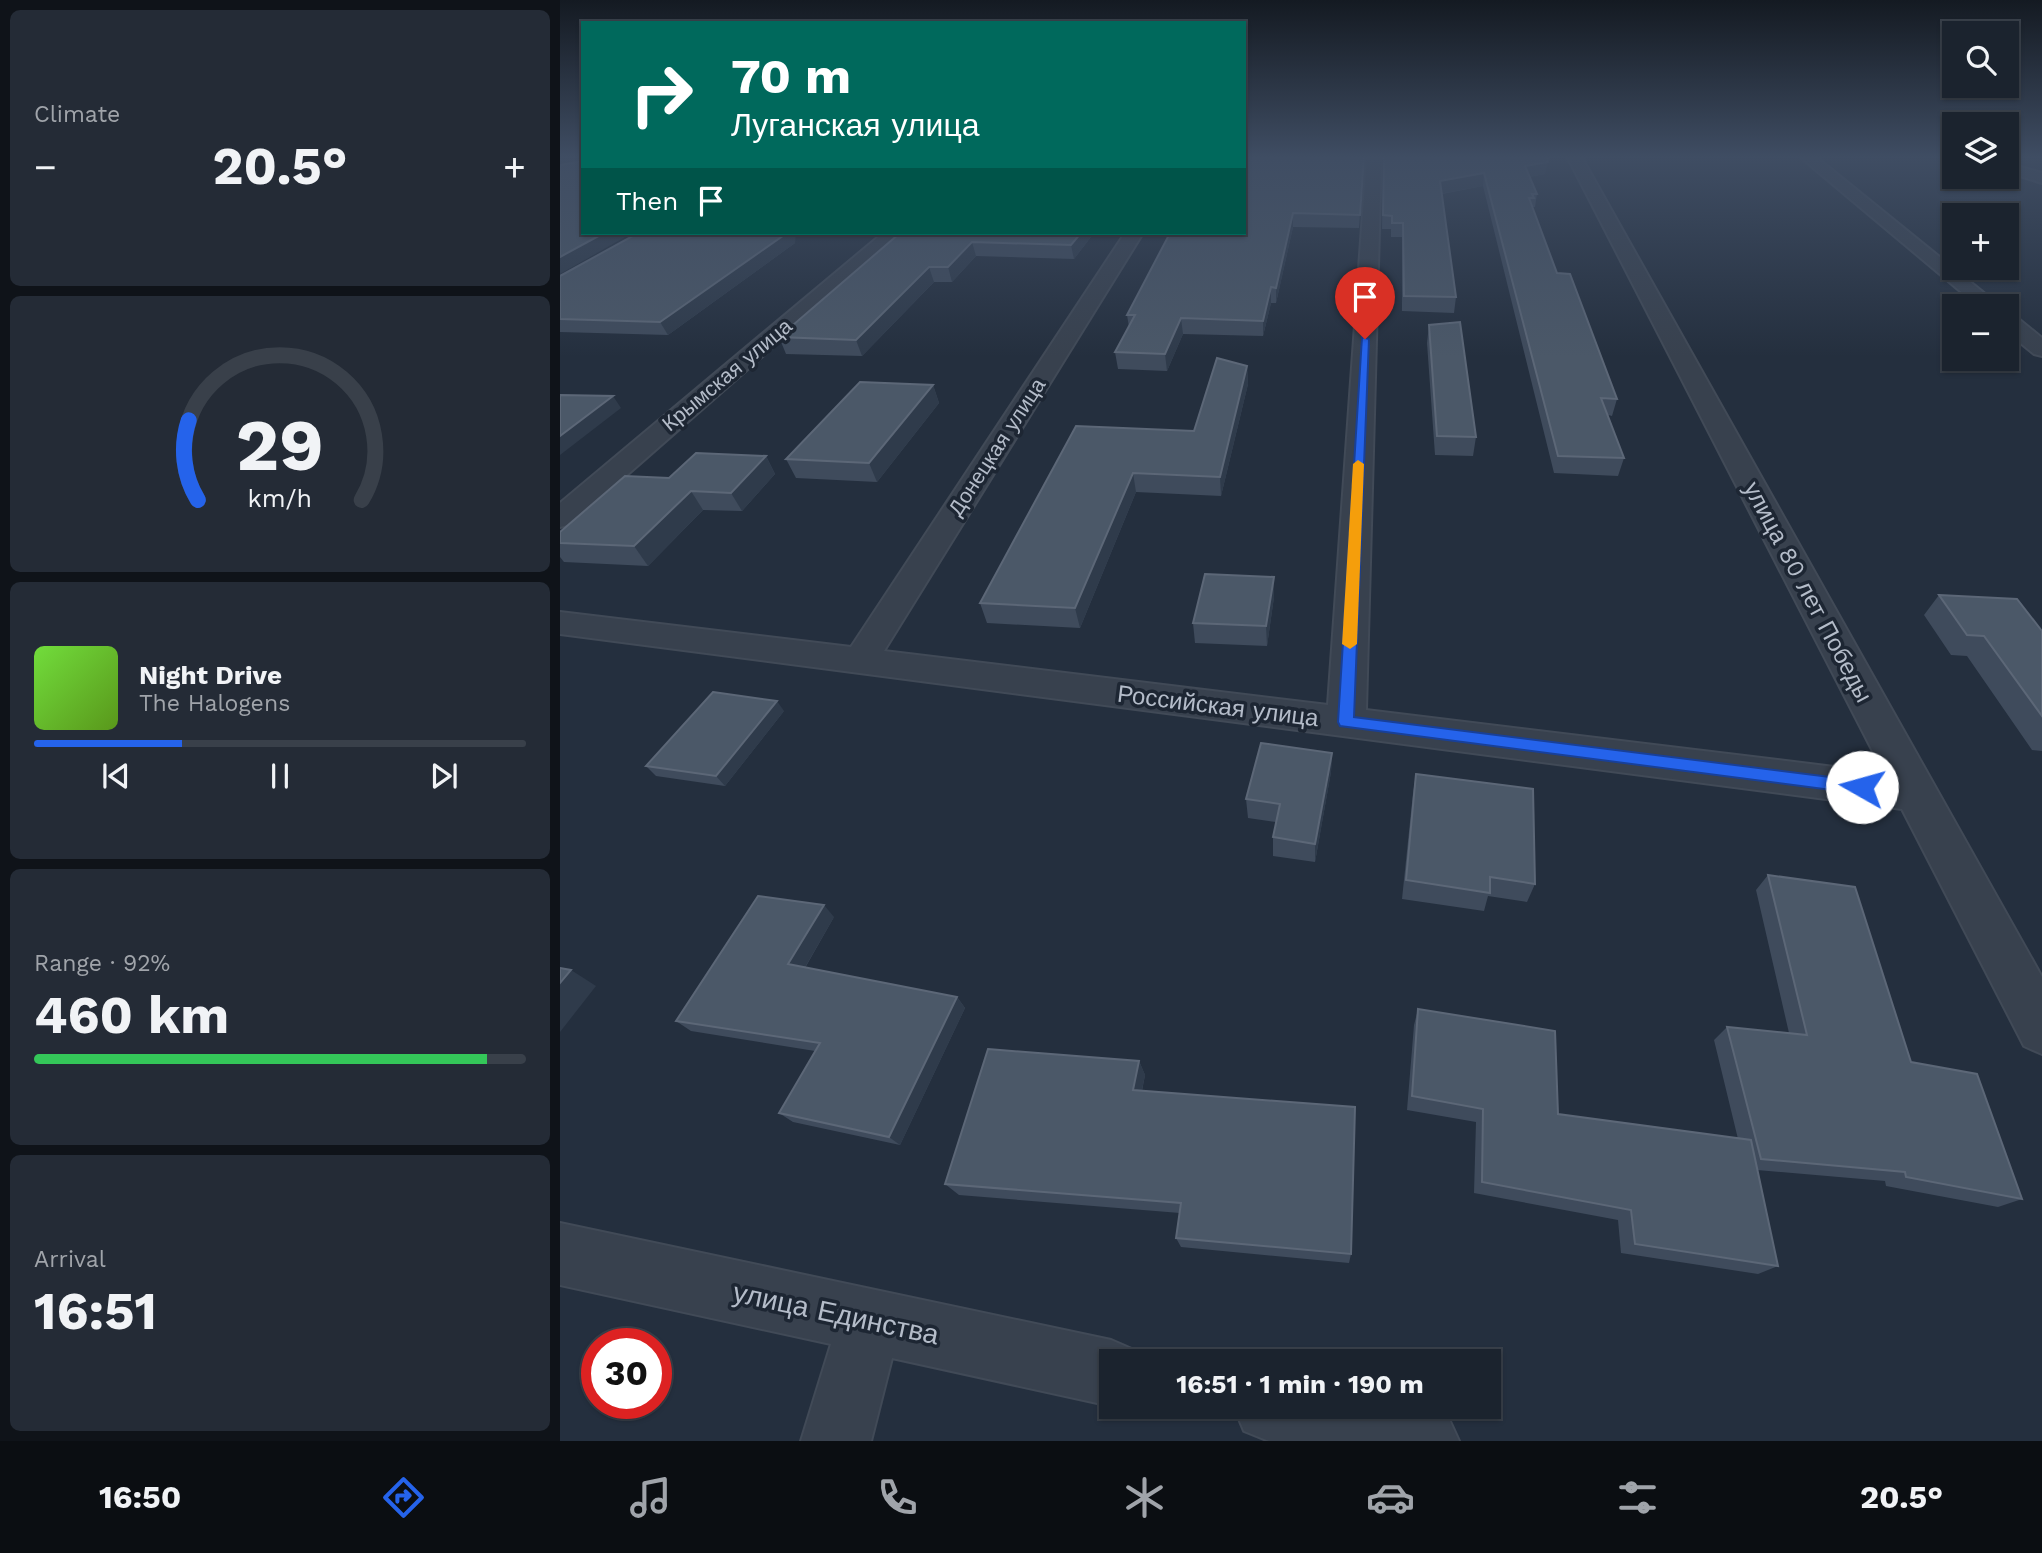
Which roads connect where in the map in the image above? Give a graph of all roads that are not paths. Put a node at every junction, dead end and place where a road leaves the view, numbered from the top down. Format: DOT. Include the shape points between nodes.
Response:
graph roads {
  1 [pos="1371,223"];
  2 [pos="1610,223"];
  3 [pos="1889,223"];
  4 [pos="892,235"];
  5 [pos="1133,235"];
  6 [pos="1975,294"];
  7 [pos="2019,331"];
  8 [pos="2042,349"];
  9 [pos="560,518"];
  10 [pos="560,623"];
  11 [pos="860,661"];
  12 [pos="1346,722"];
  13 [pos="1917,794"];
  14 [pos="2042,1028"];
  15 [pos="560,1254"];
  16 [pos="870,1320"];
  17 [pos="1099,1370"];
  18 [pos="1323,1419"];
  19 [pos="836,1441"];
  20 [pos="1424,1441"];
  1 -- 12 [label="street"];
  2 -- 13 [label="street, улица 80 лет Победы"];
  3 -- 6 [label="street"];
  4 -- 9 [label="street, Крымская улица"];
  5 -- 11 [label="street, Донецкая улица"];
  7 -- 8 [label="street"];
  10 -- 11 [label="street, Российская улица"];
  11 -- 12 [label="street, Российская улица"];
  12 -- 13 [label="street, Российская улица"];
  13 -- 14 [label="street, улица 80 лет Победы"];
  15 -- 16 [label="street, улица Единства"];
  16 -- 17 [label="street, улица Единства"];
  16 -- 19 [label="street"];
  18 -- 20 [label="street"];
}
